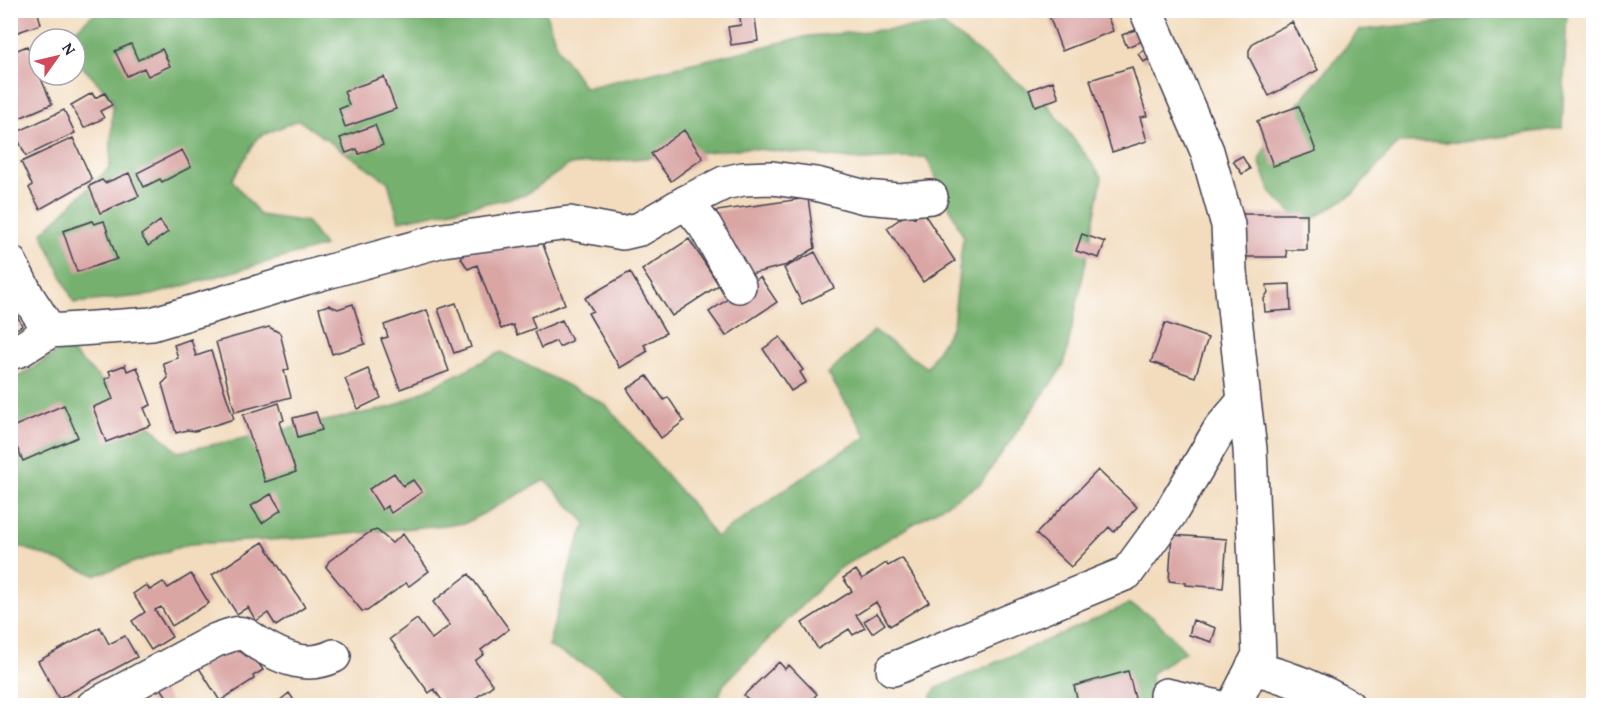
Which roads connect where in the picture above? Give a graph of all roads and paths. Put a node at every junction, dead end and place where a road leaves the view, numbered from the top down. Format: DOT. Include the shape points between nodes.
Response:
graph roads {
  1 [pos="1146,10"];
  2 [pos="932,197"];
  3 [pos="686,202"];
  4 [pos="10,262"];
  5 [pos="739,286"];
  6 [pos="50,331"];
  7 [pos="10,353"];
  8 [pos="1244,401"];
  9 [pos="334,656"];
  10 [pos="893,669"];
  11 [pos="1166,695"];
  12 [pos="1230,696"];
  13 [pos="93,705"];
  14 [pos="1348,705"];
  1 -- 8 [label="street" via="1207,151 1227,225"];
  2 -- 3 [label="street" via="865,197 772,178 724,183"];
  3 -- 5 [label="street" via="705,226"];
  3 -- 6 [label="street" via="639,229 623,233 569,223 443,240 152,324"];
  4 -- 6 [label="street"];
  6 -- 7 [label="street"];
  8 -- 10 [label="street" via="1220,429 1170,514 1127,573"];
  8 -- 12 [label="street" via="1250,449 1259,655"];
  9 -- 13 [label="street" via="322,662 303,662 278,655 244,634 231,636 216,640"];
  11 -- 12 [label="street"];
  12 -- 14 [label="street" via="1283,675"];
}
